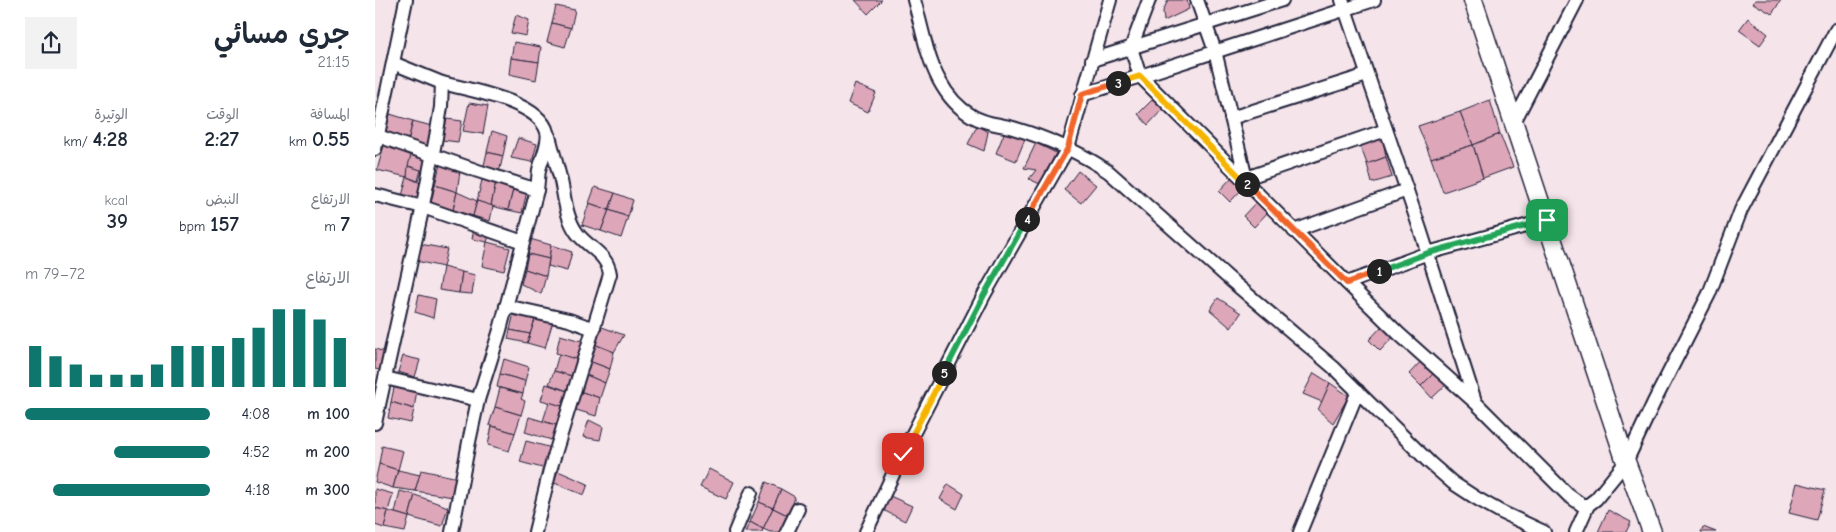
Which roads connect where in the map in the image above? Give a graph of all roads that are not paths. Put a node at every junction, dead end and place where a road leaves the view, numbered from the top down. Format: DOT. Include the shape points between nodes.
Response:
graph roads {
  1 [pos="406,0"];
  2 [pos="914,0"];
  3 [pos="1110,0"];
  4 [pos="1149,0"];
  5 [pos="1197,0"];
  6 [pos="1282,0"];
  7 [pos="1374,0"];
  8 [pos="1473,0"];
  9 [pos="1577,0"];
  10 [pos="1343,5"];
  11 [pos="1206,25"];
  12 [pos="1836,30"];
  13 [pos="1131,48"];
  14 [pos="1215,52"];
  15 [pos="1092,60"];
  16 [pos="393,63"];
  17 [pos="1367,74"];
  18 [pos="1140,76"];
  19 [pos="442,83"];
  20 [pos="1082,94"];
  21 [pos="1231,118"];
  22 [pos="1513,124"];
  23 [pos="1386,130"];
  24 [pos="548,134"];
  25 [pos="378,136"];
  26 [pos="1068,148"];
  27 [pos="375,149"];
  28 [pos="433,154"];
  29 [pos="1247,182"];
  30 [pos="537,190"];
  31 [pos="1407,190"];
  32 [pos="375,195"];
  33 [pos="423,207"];
  34 [pos="1547,220"];
  35 [pos="1294,231"];
  36 [pos="523,242"];
  37 [pos="1428,253"];
  38 [pos="1347,283"];
  39 [pos="506,306"];
  40 [pos="594,329"];
  41 [pos="381,384"];
  42 [pos="1358,391"];
  43 [pos="478,400"];
  44 [pos="1476,403"];
  45 [pos="375,423"];
  46 [pos="1626,462"];
  47 [pos="751,493"];
  48 [pos="1588,505"];
  49 [pos="798,510"];
  50 [pos="452,532"];
  51 [pos="535,532"];
  52 [pos="735,532"];
  53 [pos="787,532"];
  54 [pos="866,532"];
  55 [pos="1300,532"];
  56 [pos="1544,532"];
  57 [pos="1576,532"];
  58 [pos="1652,532"];
  1 -- 16 [label="street"];
  2 -- 26 [label="street" via="933,66 955,103 973,117"];
  3 -- 15 [label="street"];
  4 -- 13 [label="street"];
  5 -- 11 [label="street"];
  6 -- 11 [label="street"];
  7 -- 10 [label="street"];
  8 -- 22 [label="main road"];
  9 -- 22 [label="street"];
  10 -- 14 [label="street"];
  10 -- 17 [label="street"];
  11 -- 13 [label="street"];
  11 -- 14 [label="street"];
  12 -- 46 [label="street" via="1741,210 1709,294"];
  13 -- 15 [label="street"];
  13 -- 18 [label="street"];
  14 -- 18 [label="street"];
  14 -- 21 [label="street"];
  15 -- 20 [label="street"];
  16 -- 19 [label="street"];
  16 -- 25 [label="street"];
  17 -- 21 [label="street"];
  17 -- 23 [label="street"];
  18 -- 20 [label="street"];
  18 -- 29 [label="street"];
  19 -- 24 [label="street" via="502,98 533,114 543,123"];
  19 -- 28 [label="street"];
  20 -- 26 [label="street"];
  21 -- 29 [label="street"];
  22 -- 34 [label="main road"];
  23 -- 29 [label="street"];
  23 -- 31 [label="street"];
  24 -- 30 [label="street"];
  24 -- 40 [label="street" via="568,217 576,232 606,260 609,268 609,283"];
  25 -- 27 [label="street"];
  25 -- 28 [label="street"];
  26 -- 42 [label="street" via="1109,172"];
  26 -- 54 [label="street" via="984,295"];
  28 -- 30 [label="street"];
  28 -- 33 [label="street"];
  29 -- 35 [label="street"];
  30 -- 36 [label="street"];
  31 -- 35 [label="street"];
  31 -- 37 [label="street"];
  32 -- 33 [label="street"];
  33 -- 36 [label="street"];
  33 -- 41 [label="street"];
  34 -- 37 [label="street"];
  34 -- 46 [label="main road"];
  35 -- 38 [label="street"];
  36 -- 39 [label="street"];
  37 -- 38 [label="street"];
  37 -- 44 [label="street"];
  38 -- 44 [label="street"];
  39 -- 40 [label="street"];
  39 -- 43 [label="street"];
  40 -- 51 [label="street" via="550,470"];
  41 -- 43 [label="street"];
  41 -- 45 [label="street"];
  42 -- 55 [label="street"];
  42 -- 56 [label="street" via="1453,483 1501,512"];
  43 -- 50 [label="street"];
  44 -- 48 [label="street" via="1568,495"];
  46 -- 48 [label="street"];
  46 -- 58 [label="main road"];
  47 -- 52 [label="street"];
  48 -- 57 [label="street"];
  49 -- 53 [label="street"];
}
